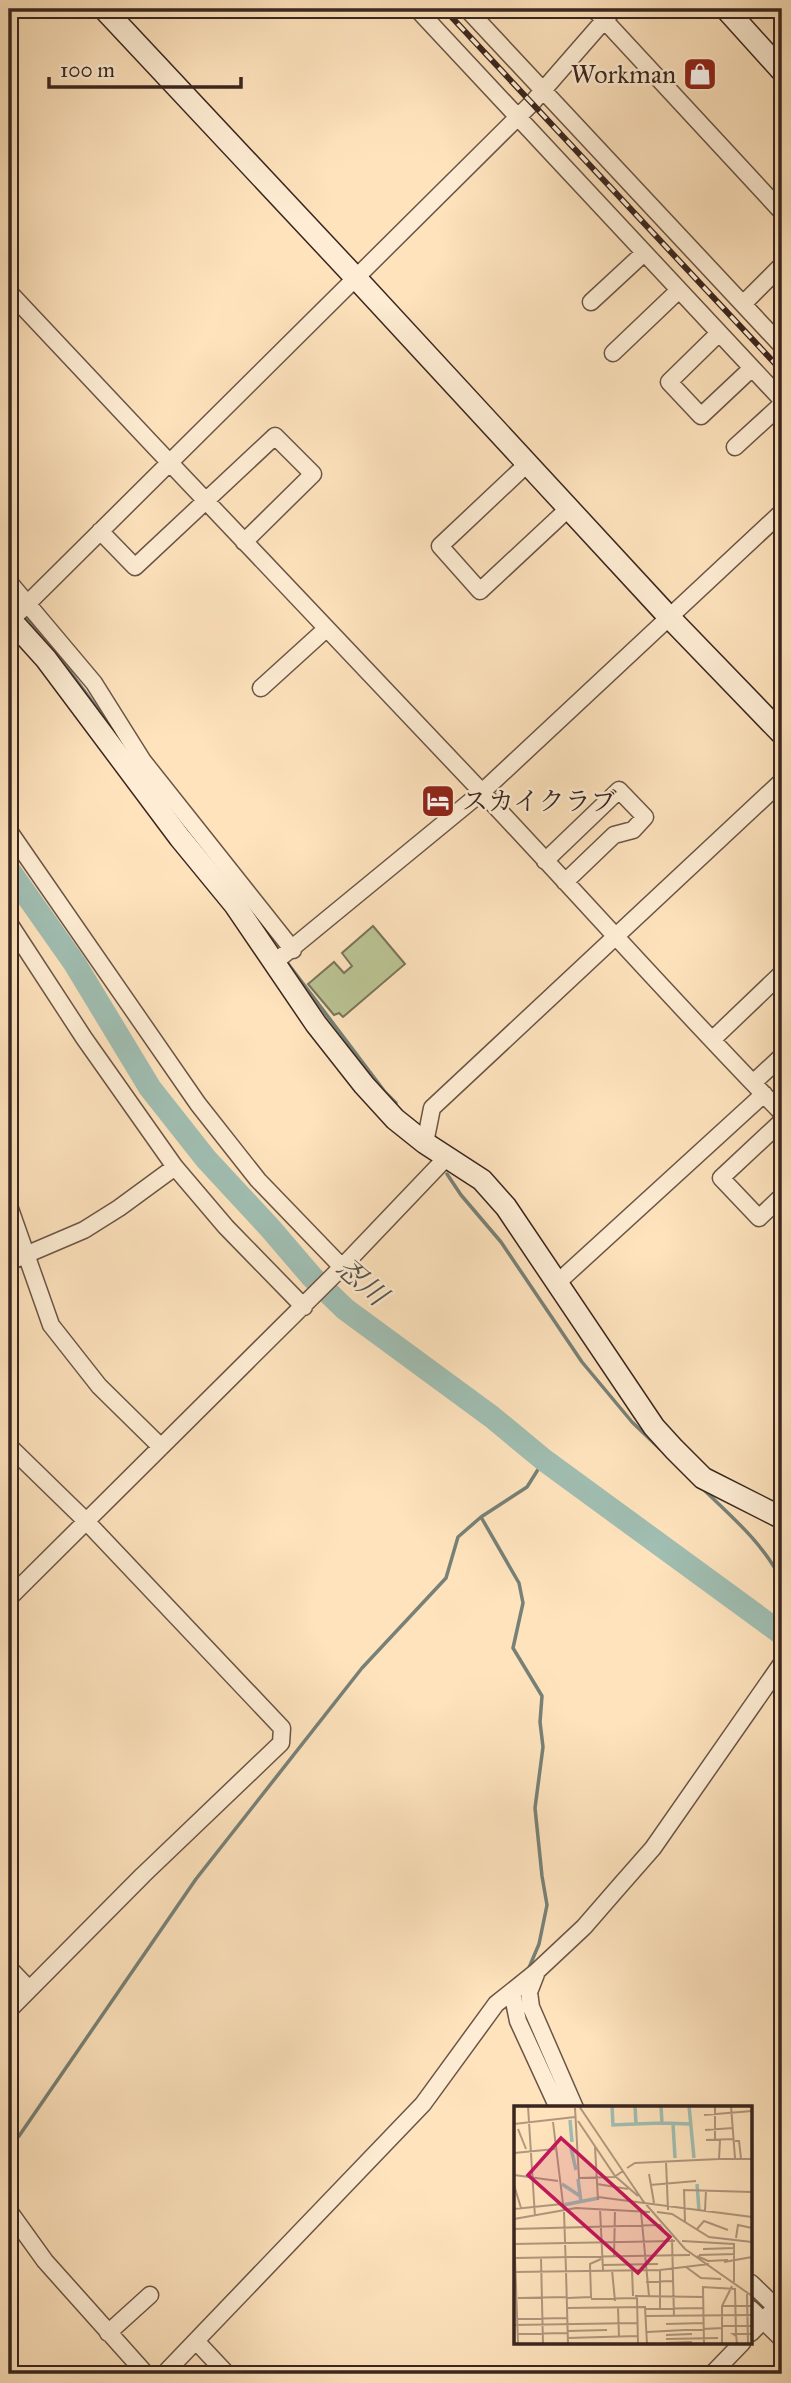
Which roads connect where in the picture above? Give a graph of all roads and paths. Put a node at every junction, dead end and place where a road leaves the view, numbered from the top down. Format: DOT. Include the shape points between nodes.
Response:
graph roads {
  1 [pos="104,9"];
  2 [pos="417,9"];
  3 [pos="467,9"];
  4 [pos="726,9"];
  5 [pos="604,13"];
  6 [pos="782,71"];
  7 [pos="544,90"];
  8 [pos="518,117"];
  9 [pos="782,212"];
  10 [pos="644,253"];
  11 [pos="782,265"];
  12 [pos="355,277"];
  13 [pos="679,290"];
  14 [pos="9,292"];
  15 [pos="590,302"];
  16 [pos="743,304"];
  17 [pos="719,333"];
  18 [pos="782,346"];
  19 [pos="613,353"];
  20 [pos="752,368"];
  21 [pos="782,402"];
  22 [pos="735,447"];
  23 [pos="168,463"];
  24 [pos="527,464"];
  25 [pos="205,502"];
  26 [pos="568,509"];
  27 [pos="782,512"];
  28 [pos="100,531"];
  29 [pos="244,542"];
  30 [pos="9,582"];
  31 [pos="17,613"];
  32 [pos="669,617"];
  33 [pos="326,628"];
  34 [pos="261,688"];
  35 [pos="782,734"];
  36 [pos="782,781"];
  37 [pos="482,792"];
  38 [pos="9,831"];
  39 [pos="545,861"];
  40 [pos="565,882"];
  41 [pos="9,923"];
  42 [pos="614,936"];
  43 [pos="283,956"];
  44 [pos="782,973"];
  45 [pos="712,1040"];
  46 [pos="782,1056"];
  47 [pos="758,1089"];
  48 [pos="782,1113"];
  49 [pos="782,1121"];
  50 [pos="425,1143"];
  51 [pos="446,1158"];
  52 [pos="176,1167"];
  53 [pos="782,1196"];
  54 [pos="9,1206"];
  55 [pos="27,1254"];
  56 [pos="9,1262"];
  57 [pos="342,1267"];
  58 [pos="557,1283"];
  59 [pos="304,1307"];
  60 [pos="9,1446"];
  61 [pos="161,1447"];
  62 [pos="782,1518"];
  63 [pos="85,1520"];
  64 [pos="9,1598"];
  65 [pos="782,1663"];
  66 [pos="546,1951"];
  67 [pos="9,1968"];
  68 [pos="536,1972"];
  69 [pos="29,1989"];
  70 [pos="512,1992"];
  71 [pos="9,2010"];
  72 [pos="557,2106"];
  73 [pos="574,2106"];
  74 [pos="9,2211"];
  75 [pos="752,2284"];
  76 [pos="150,2295"];
  77 [pos="780,2307"];
  78 [pos="752,2310"];
  79 [pos="763,2321"];
  80 [pos="752,2332"];
  81 [pos="108,2333"];
  82 [pos="782,2339"];
  83 [pos="196,2341"];
  84 [pos="741,2344"];
  85 [pos="145,2374"];
  86 [pos="164,2374"];
  87 [pos="227,2374"];
  88 [pos="712,2374"];
  1 -- 12 [label="street"];
  2 -- 8 [label="street"];
  3 -- 7 [label="street"];
  4 -- 6 [label="street"];
  5 -- 7 [label="street"];
  5 -- 9 [label="street"];
  7 -- 8 [label="street"];
  7 -- 16 [label="street"];
  8 -- 10 [label="street"];
  8 -- 12 [label="street"];
  10 -- 13 [label="street"];
  10 -- 15 [label="street"];
  11 -- 16 [label="street"];
  12 -- 23 [label="street"];
  12 -- 24 [label="street"];
  13 -- 17 [label="street"];
  13 -- 19 [label="street"];
  14 -- 23 [label="street"];
  16 -- 18 [label="street"];
  17 -- 20 [label="street"];
  17 -- 20 [label="street" via="668,382 701,416"];
  20 -- 21 [label="street"];
  21 -- 22 [label="street"];
  23 -- 25 [label="street"];
  23 -- 28 [label="street"];
  24 -- 26 [label="street"];
  24 -- 26 [label="street" via="440,546 480,591"];
  25 -- 28 [label="street" via="135,567"];
  25 -- 29 [label="street"];
  25 -- 29 [label="street" via="275,436 313,474"];
  26 -- 32 [label="street"];
  27 -- 32 [label="street"];
  28 -- 31 [label="street"];
  29 -- 33 [label="street"];
  30 -- 31 [label="street"];
  31 -- 43 [label="street" via="46,659 180,838"];
  32 -- 35 [label="street"];
  32 -- 37 [label="street"];
  33 -- 34 [label="street"];
  33 -- 37 [label="street"];
  36 -- 42 [label="street"];
  37 -- 39 [label="street"];
  37 -- 43 [label="street"];
  38 -- 57 [label="street" via="198,1104 258,1180"];
  39 -- 40 [label="street"];
  39 -- 40 [label="street" via="619,790 645,817 634,830 614,835"];
  40 -- 42 [label="street"];
  41 -- 52 [label="street"];
  42 -- 45 [label="street"];
  42 -- 50 [label="street" via="432,1108"];
  43 -- 50 [label="street" via="316,1024 394,1119"];
  44 -- 45 [label="street"];
  45 -- 47 [label="street"];
  46 -- 47 [label="street"];
  47 -- 48 [label="street"];
  47 -- 58 [label="street"];
  49 -- 53 [label="street" via="722,1178 759,1218"];
  50 -- 51 [label="street"];
  51 -- 57 [label="street"];
  51 -- 58 [label="street" via="482,1180 498,1198"];
  52 -- 55 [label="street" via="84,1230"];
  52 -- 59 [label="street" via="226,1227"];
  54 -- 55 [label="street"];
  55 -- 56 [label="street"];
  55 -- 61 [label="street" via="51,1325 99,1386"];
  57 -- 59 [label="street"];
  58 -- 62 [label="street" via="654,1427 674,1449 703,1478"];
  59 -- 61 [label="street"];
  60 -- 63 [label="street"];
  61 -- 63 [label="street"];
  63 -- 64 [label="street"];
  63 -- 69 [label="street" via="282,1728 281,1743"];
  65 -- 68 [label="street" via="653,1847 584,1927"];
  66 -- 68 [label="street"];
  67 -- 69 [label="street"];
  68 -- 70 [label="street"];
  68 -- 73 [label="street" via="529,1992 531,2007"];
  69 -- 71 [label="street"];
  70 -- 72 [label="street" via="518,2021"];
  70 -- 83 [label="street" via="496,2004 424,2104"];
  74 -- 81 [label="street" via="45,2261"];
  75 -- 77 [label="street"];
  76 -- 81 [label="street"];
  77 -- 79 [label="street"];
  78 -- 79 [label="street"];
  79 -- 80 [label="street"];
  79 -- 82 [label="street"];
  81 -- 85 [label="street"];
  83 -- 86 [label="street"];
  83 -- 87 [label="street"];
  84 -- 88 [label="street"];
}
